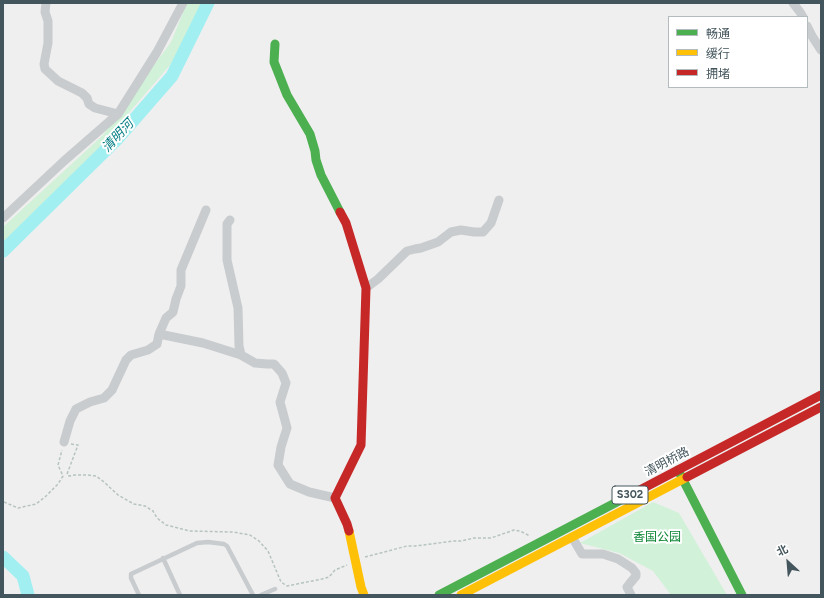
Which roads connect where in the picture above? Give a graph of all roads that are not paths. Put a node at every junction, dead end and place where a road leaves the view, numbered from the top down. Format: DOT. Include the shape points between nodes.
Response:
graph roads {
  1 [pos="46,3"];
  2 [pos="183,3"];
  3 [pos="793,3"];
  4 [pos="802,16"];
  5 [pos="808,28"];
  6 [pos="275,44"];
  7 [pos="821,50"];
  8 [pos="118,114"];
  9 [pos="499,200"];
  10 [pos="206,210"];
  11 [pos="3,218"];
  12 [pos="230,220"];
  13 [pos="366,288"];
  14 [pos="159,334"];
  15 [pos="241,355"];
  16 [pos="821,395"];
  17 [pos="821,407"];
  18 [pos="64,442"];
  19 [pos="678,470"];
  20 [pos="682,479"];
  21 [pos="335,498"];
  22 [pos="572,537"];
  23 [pos="163,558"];
  24 [pos="274,589"];
  25 [pos="139,595"];
  26 [pos="180,595"];
  27 [pos="253,595"];
  28 [pos="261,595"];
  29 [pos="364,595"];
  30 [pos="439,595"];
  31 [pos="461,595"];
  32 [pos="631,595"];
  33 [pos="742,595"];
  1 -- 8 [label="street" via="48,43 45,69 58,81 82,93 89,104"];
  2 -- 8 [label="street" via="157,52"];
  3 -- 4 [label="street"];
  5 -- 7 [label="street"];
  6 -- 13 [label="main road" via="274,62 287,95 310,134 321,175 346,223"];
  8 -- 11 [label="street"];
  9 -- 13 [label="street" via="491,223 483,232 451,232 438,242 407,251"];
  10 -- 14 [label="street" via="181,270 181,286 173,312 166,318"];
  12 -- 15 [label="street" via="227,224 227,260 238,308"];
  13 -- 21 [label="main road" via="361,445"];
  14 -- 15 [label="street" via="203,343"];
  14 -- 18 [label="street" via="157,344 148,350 131,355 126,360 112,390 104,398 76,409"];
  15 -- 21 [label="street" via="255,363 274,364 286,383 280,402 287,428 278,465 290,484"];
  16 -- 19 [label="main road, 清明桥路 / S302"];
  17 -- 20 [label="main road, 清明桥路 / S302"];
  19 -- 20 [label="main road"];
  19 -- 30 [label="main road, 清明桥路 / S302"];
  20 -- 22 [label="main road, 清明桥路 / S302"];
  20 -- 33 [label="main road"];
  21 -- 29 [label="main road" via="347,524"];
  22 -- 31 [label="main road, 清明桥路 / S302"];
  22 -- 32 [label="street" via="582,554 603,554 618,559 632,568 636,576 627,588"];
  23 -- 25 [label="lane" via="131,574"];
  23 -- 26 [label="lane"];
  23 -- 27 [label="lane" via="197,542 224,544"];
  24 -- 28 [label="lane"];
}
